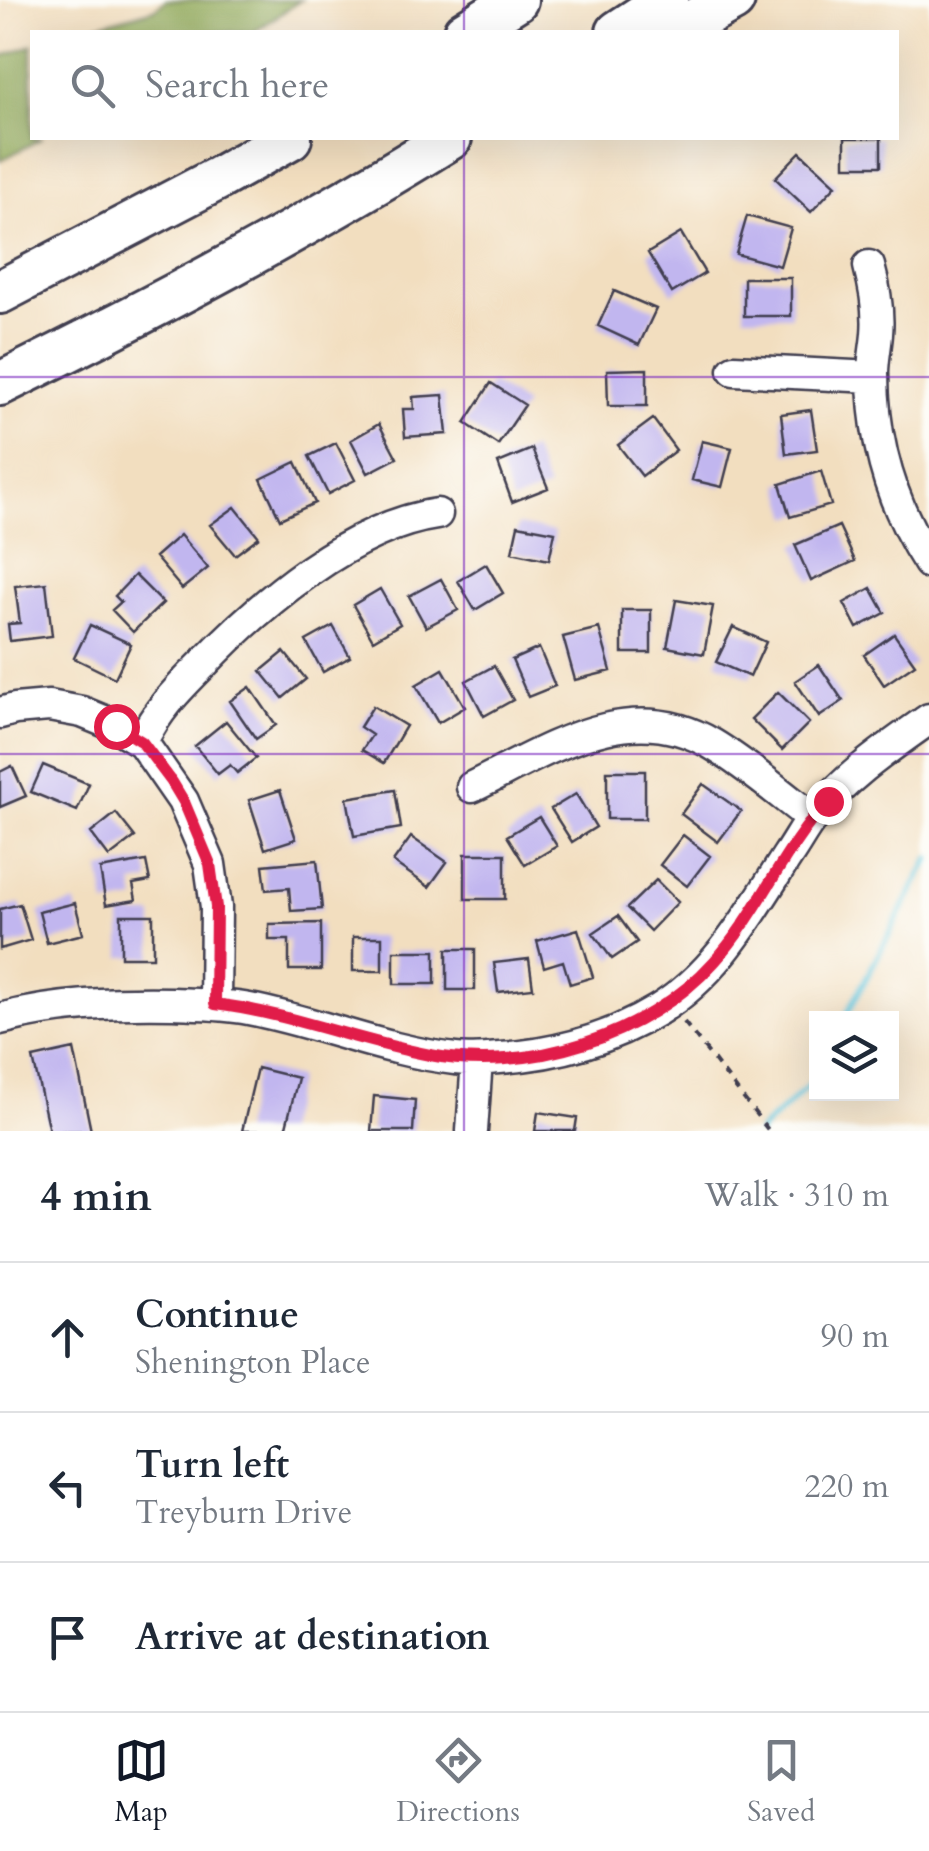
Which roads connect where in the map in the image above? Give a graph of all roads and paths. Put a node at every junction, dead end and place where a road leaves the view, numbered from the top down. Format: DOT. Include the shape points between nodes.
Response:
graph roads {
  1 [pos="516,0"];
  2 [pos="668,0"];
  3 [pos="732,0"];
  4 [pos="468,30"];
  5 [pos="621,30"];
  6 [pos="680,30"];
  7 [pos="286,140"];
  8 [pos="435,147"];
  9 [pos="869,266"];
  10 [pos="0,292"];
  11 [pos="734,370"];
  12 [pos="873,378"];
  13 [pos="0,384"];
  14 [pos="437,514"];
  15 [pos="929,563"];
  16 [pos="0,713"];
  17 [pos="929,719"];
  18 [pos="142,742"];
  19 [pos="472,787"];
  20 [pos="812,818"];
  21 [pos="669,1002"];
  22 [pos="215,1004"];
  23 [pos="0,1019"];
  24 [pos="476,1060"];
  25 [pos="472,1131"];
  26 [pos="768,1131"];
  1 -- 4 [label="highway"];
  2 -- 5 [label="highway"];
  3 -- 6 [label="highway"];
  7 -- 10 [label="highway"];
  8 -- 13 [label="highway" via="244,257"];
  9 -- 12 [label="street" via="878,318"];
  11 -- 12 [label="street"];
  12 -- 15 [label="street" via="888,478"];
  14 -- 18 [label="street" via="382,530 275,598 181,686"];
  16 -- 18 [label="street" via="49,706 82,712"];
  17 -- 20 [label="street"];
  18 -- 22 [label="street" via="184,802 210,864"];
  19 -- 20 [label="street" via="583,734 641,724 712,744"];
  20 -- 21 [label="street" via="736,936"];
  21 -- 24 [label="street" via="630,1026 564,1050"];
  21 -- 26 [label="path"];
  22 -- 23 [label="street" via="93,1003"];
  22 -- 24 [label="street"];
  24 -- 25 [label="street"];
}
